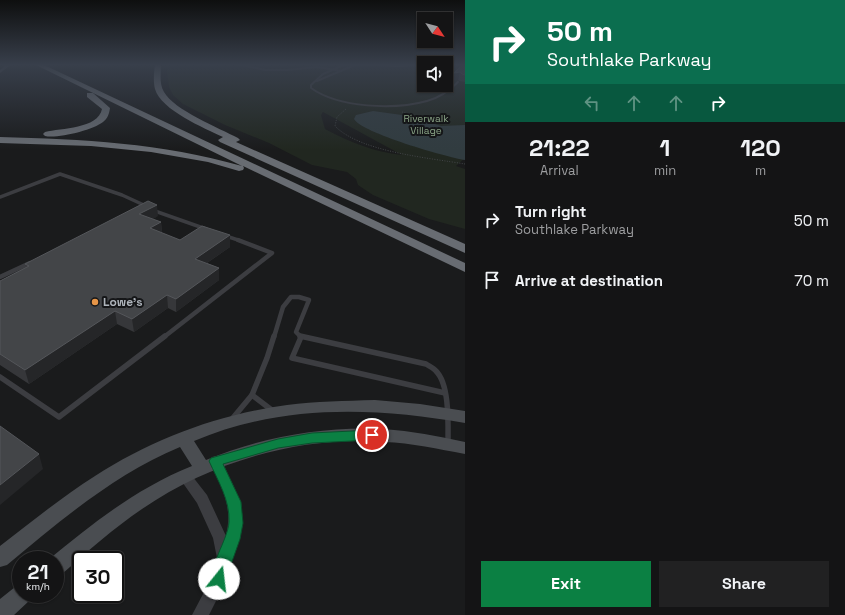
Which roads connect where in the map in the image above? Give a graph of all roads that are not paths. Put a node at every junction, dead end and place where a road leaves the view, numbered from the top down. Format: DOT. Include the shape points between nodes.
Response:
graph roads {
  1 [pos="87,93"];
  2 [pos="98,93"];
  3 [pos="118,93"];
  4 [pos="161,93"];
  5 [pos="317,93"];
  6 [pos="444,93"];
  7 [pos="125,96"];
  8 [pos="178,120"];
  9 [pos="0,135"];
  10 [pos="0,140"];
  11 [pos="46,142"];
  12 [pos="0,147"];
  13 [pos="284,167"];
  14 [pos="303,191"];
  15 [pos="0,197"];
  16 [pos="144,206"];
  17 [pos="139,208"];
  18 [pos="212,231"];
  19 [pos="219,234"];
  20 [pos="465,249"];
  21 [pos="36,260"];
  22 [pos="465,268"];
  23 [pos="0,277"];
  24 [pos="301,337"];
  25 [pos="0,377"];
  26 [pos="445,394"];
  27 [pos="252,395"];
  28 [pos="274,412"];
  29 [pos="448,414"];
  30 [pos="465,417"];
  31 [pos="230,422"];
  32 [pos="183,438"];
  33 [pos="448,444"];
  34 [pos="465,448"];
  35 [pos="209,464"];
  36 [pos="184,476"];
  37 [pos="0,558"];
  38 [pos="224,558"];
  39 [pos="64,560"];
  40 [pos="12,603"];
  41 [pos="0,613"];
  42 [pos="200,615"];
  1 -- 9 [label="highway" via="106,108 106,113 100,120 59,133"];
  2 -- 14 [label="highway"];
  3 -- 7 [label="highway"];
  4 -- 13 [label="highway" via="168,103"];
  5 -- 6 [label="lane" via="332,99 355,103 395,106 426,102"];
  8 -- 13 [label="highway"];
  10 -- 11 [label="highway"];
  11 -- 12 [label="highway"];
  11 -- 14 [label="highway" via="106,144 186,154 230,165"];
  13 -- 20 [label="highway"];
  14 -- 22 [label="highway"];
  15 -- 16 [label="lane" via="60,174 122,195"];
  16 -- 17 [label="lane"];
  16 -- 18 [label="lane"];
  19 -- 25 [label="lane" via="272,253 59,416"];
  21 -- 23 [label="lane"];
  24 -- 26 [label="lane" via="426,364 438,373"];
  24 -- 26 [label="lane" via="292,358"];
  24 -- 27 [label="lane" via="296,332 309,300 291,297 283,307"];
  26 -- 29 [label="lane"];
  27 -- 28 [label="lane"];
  27 -- 31 [label="lane"];
  28 -- 29 [label="street" via="332,405 364,405"];
  28 -- 31 [label="street"];
  29 -- 30 [label="street"];
  29 -- 33 [label="lane"];
  31 -- 32 [label="street"];
  32 -- 35 [label="street"];
  32 -- 37 [label="street" via="141,458 92,487"];
  33 -- 34 [label="street"];
  33 -- 35 [label="street" via="400,437 345,435 278,444"];
  35 -- 36 [label="street"];
  35 -- 38 [label="street" via="234,502 236,523 233,539"];
  36 -- 38 [label="street" via="202,499 220,538"];
  36 -- 39 [label="street" via="148,495"];
  38 -- 42 [label="street" via="219,579"];
  40 -- 41 [label="street"];
}
